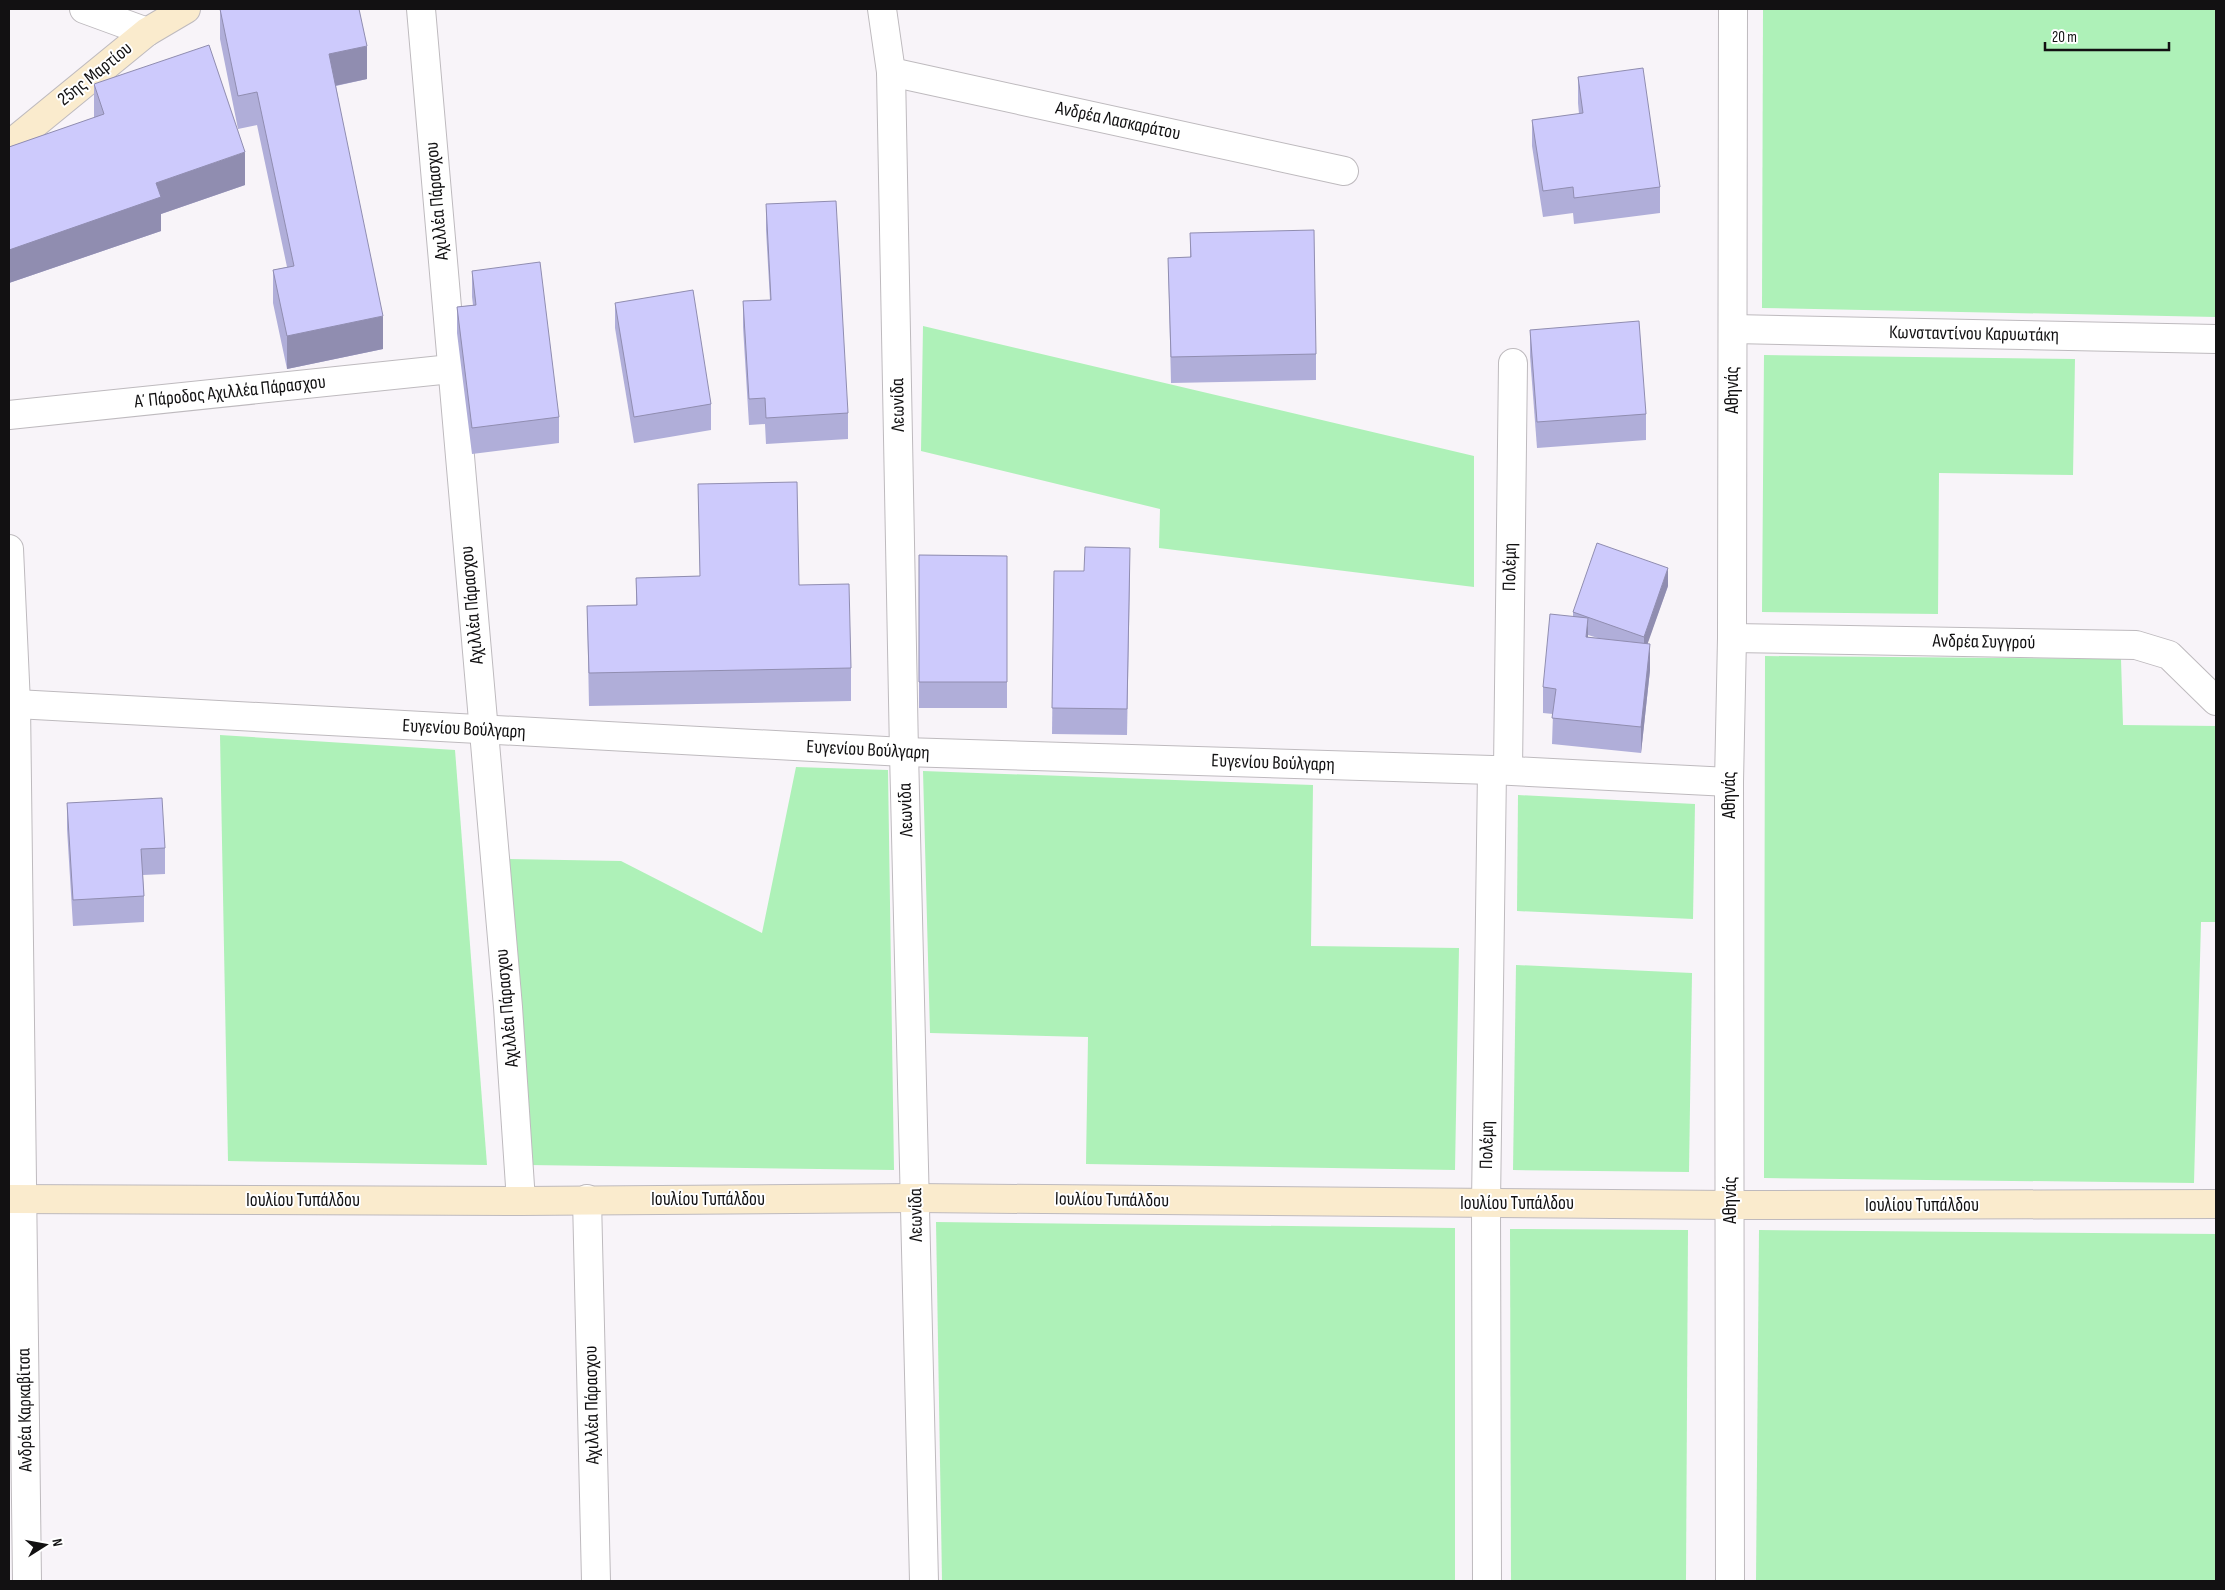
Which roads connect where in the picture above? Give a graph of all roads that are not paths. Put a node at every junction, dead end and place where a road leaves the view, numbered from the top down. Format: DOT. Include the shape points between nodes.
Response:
graph roads {
  1 [pos="84,9"];
  2 [pos="186,9"];
  3 [pos="421,9"];
  4 [pos="882,9"];
  5 [pos="1733,9"];
  6 [pos="147,32"];
  7 [pos="891,72"];
  8 [pos="9,145"];
  9 [pos="1344,171"];
  10 [pos="1733,329"];
  11 [pos="2216,339"];
  12 [pos="1513,363"];
  13 [pos="451,369"];
  14 [pos="9,415"];
  15 [pos="9,549"];
  16 [pos="1732,638"];
  17 [pos="2216,701"];
  18 [pos="12,702"];
  19 [pos="483,730"];
  20 [pos="904,752"];
  21 [pos="1500,770"];
  22 [pos="1729,782"];
  23 [pos="916,1198"];
  24 [pos="16,1199"];
  25 [pos="587,1200"];
  26 [pos="521,1201"];
  27 [pos="1486,1203"];
  28 [pos="2216,1204"];
  29 [pos="1730,1205"];
  30 [pos="27,1581"];
  31 [pos="596,1581"];
  32 [pos="924,1581"];
  33 [pos="1487,1581"];
  34 [pos="1730,1581"];
  1 -- 6 [label="street"];
  2 -- 6 [label="street, 25ης Μαρτίου"];
  3 -- 13 [label="street, Αχιλλέα Πάρασχου"];
  4 -- 7 [label="street, Λεωνίδα"];
  5 -- 10 [label="street, Αθηνάς"];
  6 -- 8 [label="street, 25ης Μαρτίου"];
  7 -- 9 [label="street, Ανδρέα Λασκαράτου"];
  7 -- 20 [label="street, Λεωνίδα"];
  10 -- 11 [label="street, Κωνσταντίνου Καρυωτάκη"];
  10 -- 16 [label="street, Αθηνάς"];
  12 -- 21 [label="street, Πολέμη"];
  13 -- 14 [label="street, Α΄ Πάροδος Αχιλλέα Πάρασχου"];
  13 -- 19 [label="street, Αχιλλέα Πάρασχου"];
  15 -- 18 [label="street, Ανδρέα Καρκαβίτσα"];
  16 -- 17 [label="street, Ανδρέα Συγγρού" via="2136,644 2169,655"];
  16 -- 22 [label="street, Αθηνάς"];
  18 -- 19 [label="street, Ευγενίου Βούλγαρη"];
  18 -- 24 [label="street, Ανδρέα Καρκαβίτσα"];
  19 -- 20 [label="street, Ευγενίου Βούλγαρη"];
  19 -- 26 [label="street, Αχιλλέα Πάρασχου" via="508,1007"];
  20 -- 21 [label="street, Ευγενίου Βούλγαρη"];
  20 -- 23 [label="street, Λεωνίδα"];
  21 -- 22 [label="street, Ευγενίου Βούλγαρη"];
  21 -- 27 [label="street, Πολέμη"];
  22 -- 29 [label="street, Αθηνάς"];
  23 -- 25 [label="street, Ιουλίου Τυπάλδου"];
  23 -- 27 [label="street, Ιουλίου Τυπάλδου"];
  23 -- 32 [label="street, Λεωνίδα"];
  24 -- 26 [label="street, Ιουλίου Τυπάλδου"];
  24 -- 30 [label="street, Ανδρέα Καρκαβίτσα"];
  25 -- 26 [label="street, Ιουλίου Τυπάλδου"];
  25 -- 31 [label="street, Αχιλλέα Πάρασχου"];
  27 -- 29 [label="street, Ιουλίου Τυπάλδου"];
  27 -- 33 [label="street, Πολέμη"];
  28 -- 29 [label="street, Ιουλίου Τυπάλδου"];
  29 -- 34 [label="street, Αθηνάς"];
}
